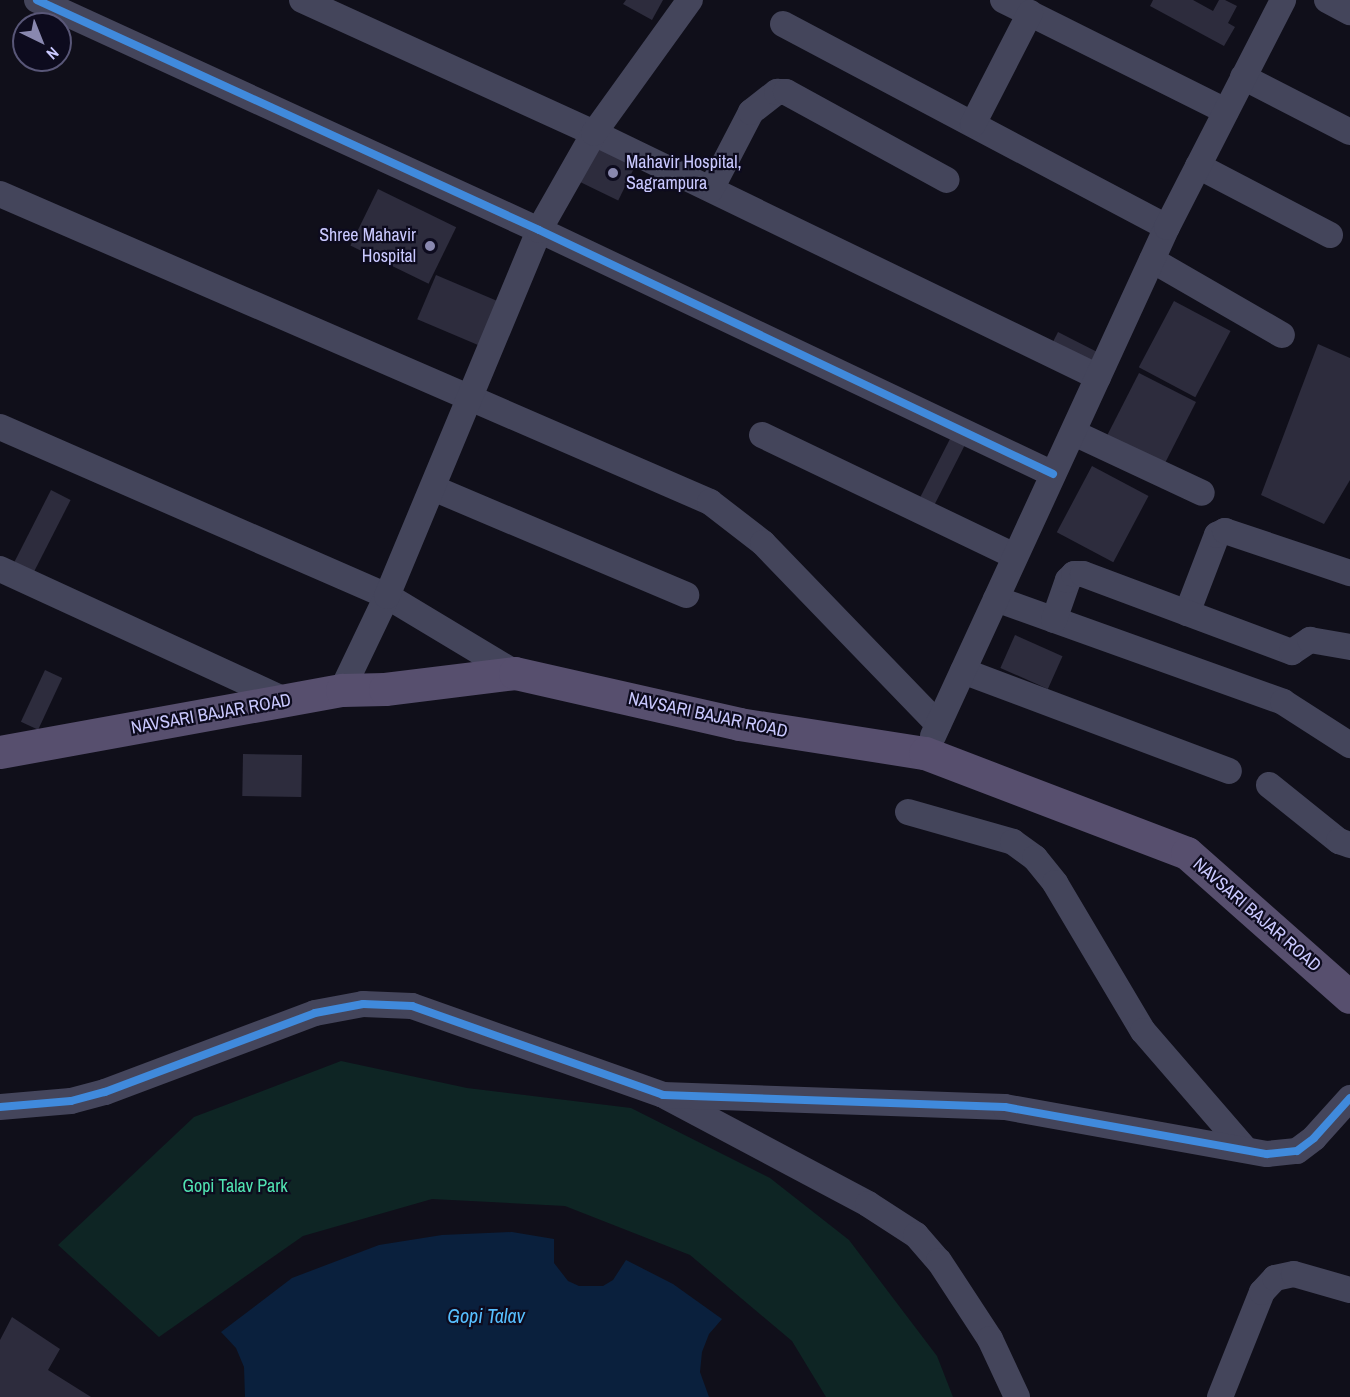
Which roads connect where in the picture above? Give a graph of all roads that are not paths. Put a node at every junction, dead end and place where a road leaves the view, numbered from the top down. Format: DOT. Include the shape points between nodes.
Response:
graph roads {
  1 [pos="37,0"];
  2 [pos="302,0"];
  3 [pos="690,0"];
  4 [pos="1004,0"];
  5 [pos="1282,0"];
  6 [pos="1327,0"];
  7 [pos="1350,12"];
  8 [pos="1030,13"];
  9 [pos="783,24"];
  10 [pos="1243,77"];
  11 [pos="1226,111"];
  12 [pos="973,124"];
  13 [pos="1350,132"];
  14 [pos="594,133"];
  15 [pos="1198,166"];
  16 [pos="947,180"];
  17 [pos="711,189"];
  18 [pos="0,194"];
  19 [pos="1167,227"];
  20 [pos="539,230"];
  21 [pos="1330,234"];
  22 [pos="1152,260"];
  23 [pos="1282,335"];
  24 [pos="1098,377"];
  25 [pos="471,399"];
  26 [pos="0,427"];
  27 [pos="1074,433"];
  28 [pos="762,435"];
  29 [pos="1053,474"];
  30 [pos="433,488"];
  31 [pos="1202,493"];
  32 [pos="1015,556"];
  33 [pos="0,568"];
  34 [pos="1350,573"];
  35 [pos="686,595"];
  36 [pos="387,596"];
  37 [pos="996,599"];
  38 [pos="1188,613"];
  39 [pos="1054,620"];
  40 [pos="1350,647"];
  41 [pos="963,671"];
  42 [pos="515,673"];
  43 [pos="342,690"];
  44 [pos="285,700"];
  45 [pos="939,724"];
  46 [pos="1350,746"];
  47 [pos="0,752"];
  48 [pos="925,753"];
  49 [pos="1229,771"];
  50 [pos="1269,785"];
  51 [pos="908,812"];
  52 [pos="1350,845"];
  53 [pos="1350,997"];
  54 [pos="663,1095"];
  55 [pos="1350,1098"];
  56 [pos="0,1107"];
  57 [pos="1246,1150"];
  58 [pos="1350,1290"];
  59 [pos="1017,1397"];
  60 [pos="1220,1397"];
  1 -- 20 [label="street"];
  2 -- 14 [label="street"];
  3 -- 14 [label="street"];
  4 -- 8 [label="street"];
  5 -- 10 [label="street"];
  6 -- 7 [label="street"];
  8 -- 11 [label="street"];
  8 -- 12 [label="street"];
  9 -- 12 [label="street"];
  10 -- 11 [label="street"];
  10 -- 13 [label="street"];
  11 -- 15 [label="street"];
  12 -- 19 [label="street"];
  14 -- 17 [label="street"];
  14 -- 20 [label="street"];
  15 -- 19 [label="street"];
  15 -- 21 [label="street"];
  16 -- 17 [label="street" via="786,92 777,92 751,112"];
  17 -- 24 [label="street"];
  18 -- 25 [label="street"];
  19 -- 22 [label="street"];
  20 -- 25 [label="street"];
  20 -- 29 [label="street"];
  22 -- 23 [label="street"];
  22 -- 24 [label="street"];
  24 -- 27 [label="street"];
  25 -- 30 [label="street"];
  25 -- 45 [label="street" via="710,502 729,514 763,543"];
  26 -- 36 [label="street"];
  27 -- 29 [label="street"];
  27 -- 31 [label="street"];
  28 -- 32 [label="street"];
  29 -- 32 [label="street"];
  30 -- 35 [label="street"];
  30 -- 36 [label="street"];
  32 -- 37 [label="street"];
  33 -- 44 [label="street"];
  34 -- 38 [label="street" via="1225,531 1217,535"];
  36 -- 42 [label="street"];
  36 -- 43 [label="street"];
  37 -- 39 [label="street"];
  37 -- 41 [label="street"];
  38 -- 39 [label="street" via="1074,574 1068,579"];
  38 -- 40 [label="street" via="1292,652 1310,640"];
  39 -- 46 [label="street" via="1283,702"];
  41 -- 45 [label="street"];
  41 -- 49 [label="street"];
  42 -- 43 [label="main road, NAVSARI BAJAR ROAD" via="385,689"];
  42 -- 48 [label="main road, NAVSARI BAJAR ROAD" via="739,724"];
  43 -- 44 [label="main road, NAVSARI BAJAR ROAD"];
  44 -- 47 [label="main road, NAVSARI BAJAR ROAD"];
  45 -- 48 [label="street"];
  48 -- 53 [label="main road, NAVSARI BAJAR ROAD" via="1187,853"];
  50 -- 52 [label="street" via="1339,841"];
  51 -- 57 [label="street" via="1013,842 1035,858 1056,884 1143,1031"];
  54 -- 56 [label="street" via="412,1006 363,1004 315,1013 105,1092 71,1101"];
  54 -- 57 [label="street" via="1005,1107"];
  54 -- 59 [label="street" via="868,1204 916,1235 939,1261 990,1339"];
  55 -- 57 [label="street" via="1297,1151 1267,1154"];
  58 -- 60 [label="street" via="1294,1274 1275,1278 1262,1292"];
}
